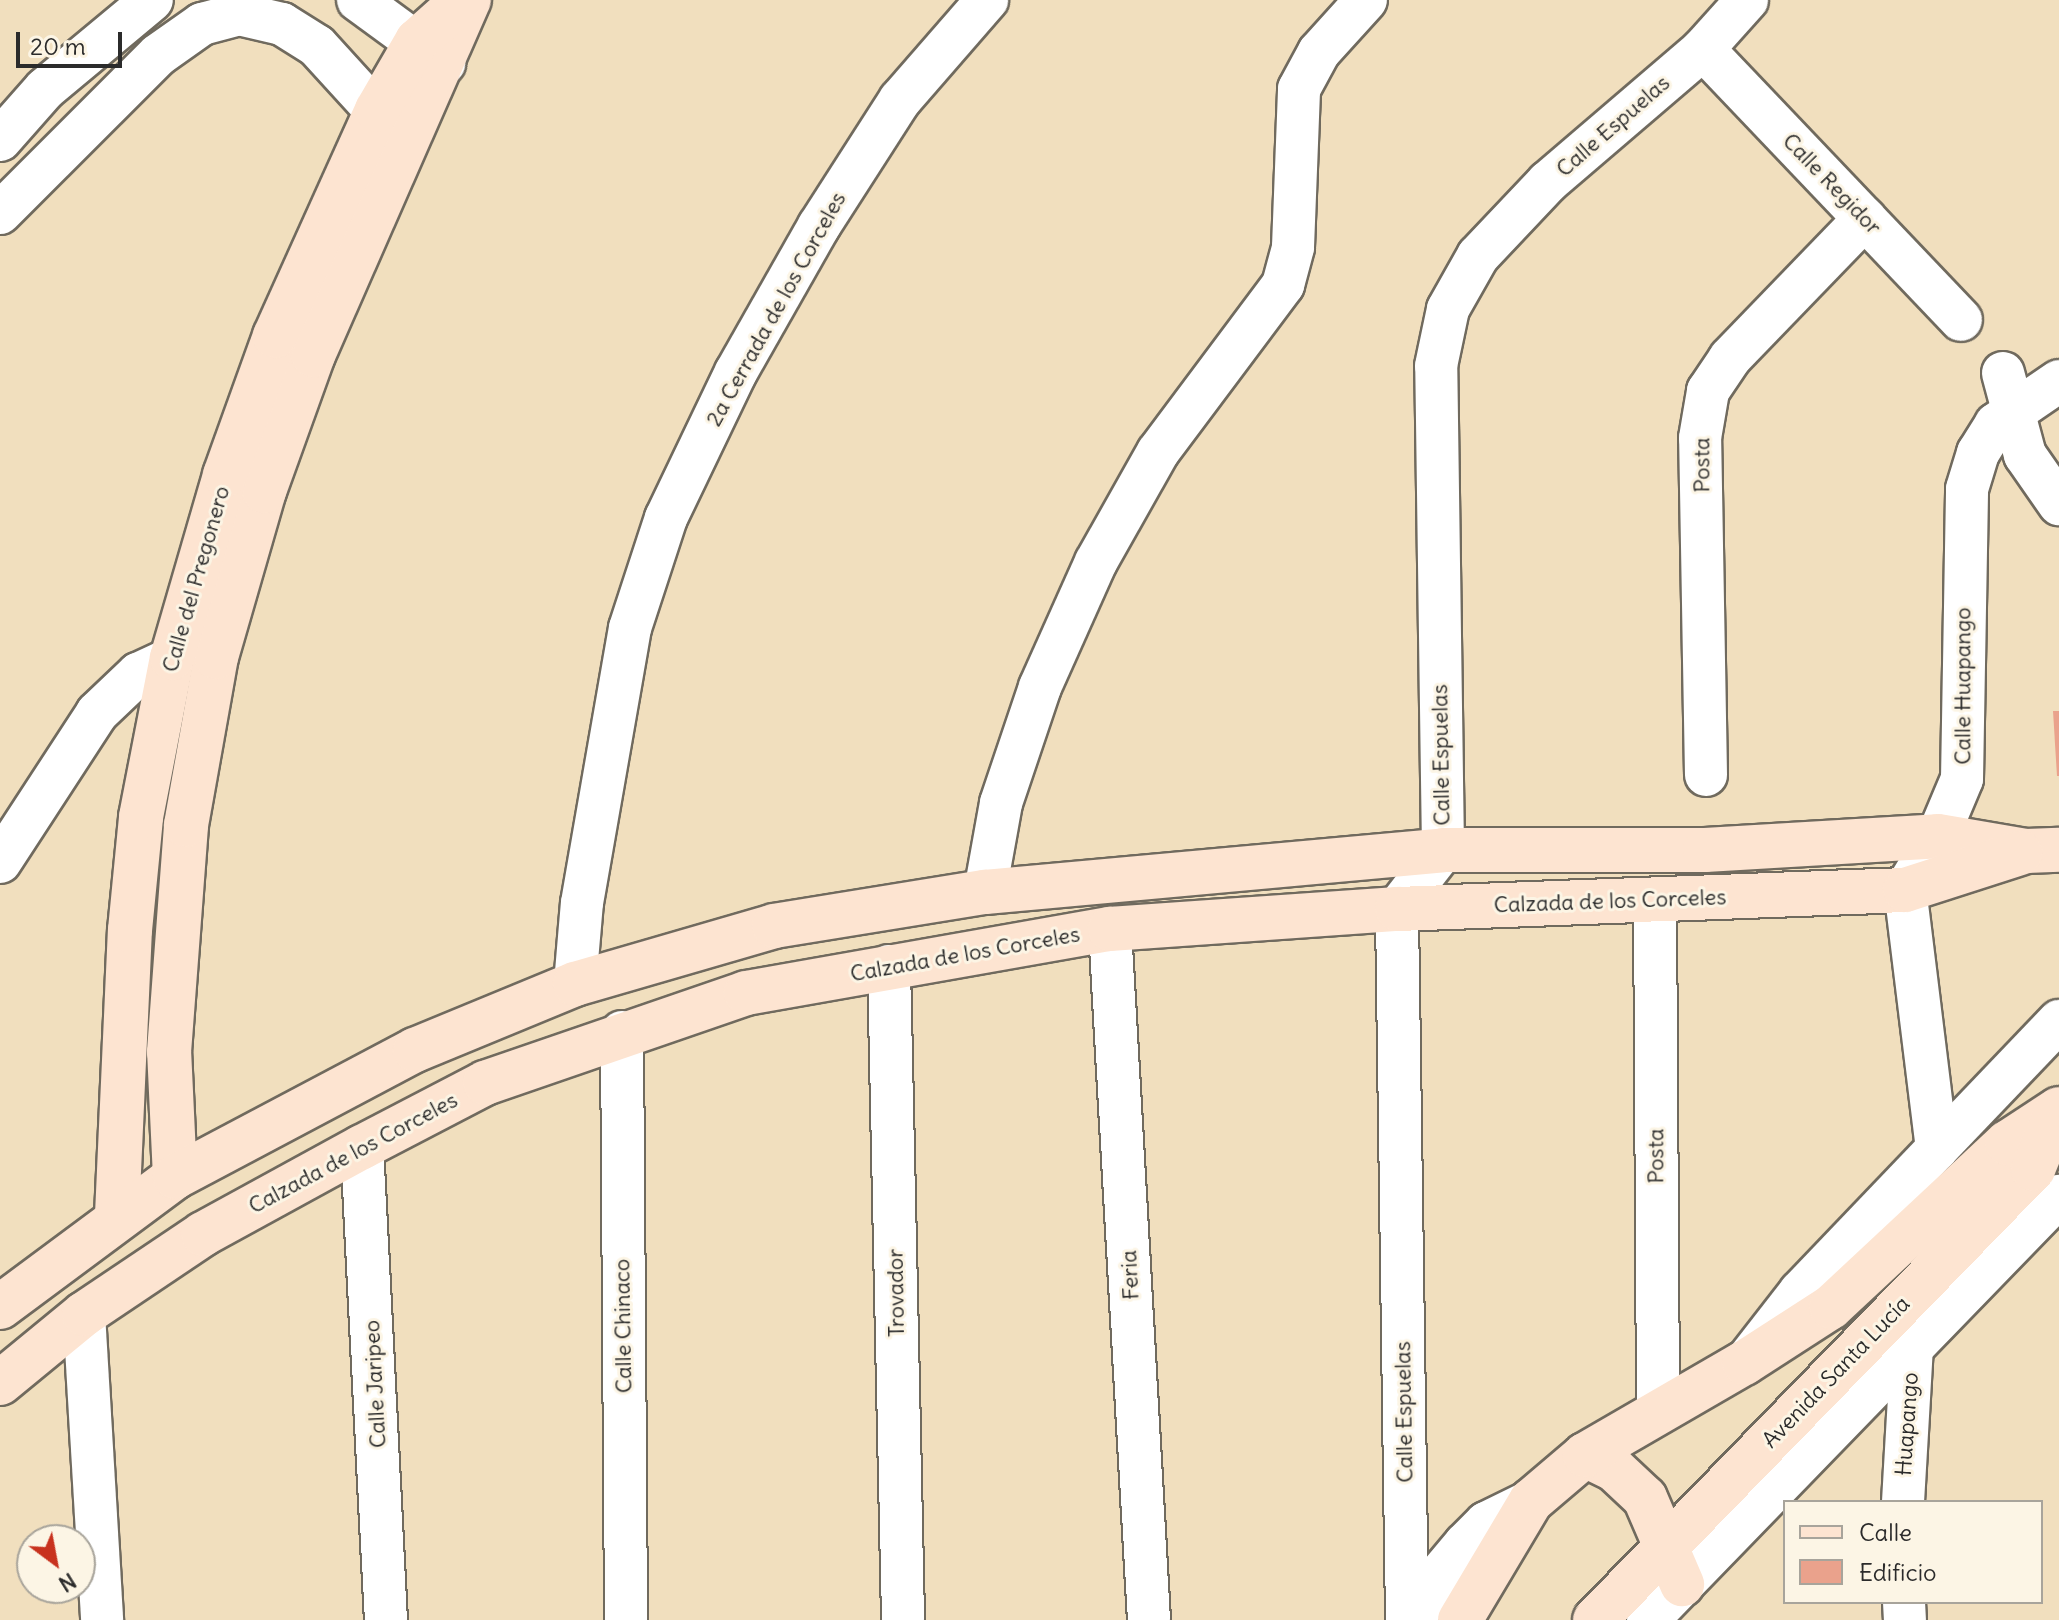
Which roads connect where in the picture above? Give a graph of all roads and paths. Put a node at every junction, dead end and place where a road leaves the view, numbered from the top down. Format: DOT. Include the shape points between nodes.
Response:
graph roads {
  1 [pos="152,0"];
  2 [pos="358,0"];
  3 [pos="463,0"];
  4 [pos="469,0"];
  5 [pos="987,0"];
  6 [pos="1366,0"];
  7 [pos="1747,0"];
  8 [pos="1703,49"];
  9 [pos="431,53"];
  10 [pos="377,110"];
  11 [pos="0,140"];
  12 [pos="408,147"];
  13 [pos="0,213"];
  14 [pos="1865,218"];
  15 [pos="1961,320"];
  16 [pos="2059,381"];
  17 [pos="2006,392"];
  18 [pos="2059,504"];
  19 [pos="172,658"];
  20 [pos="1706,775"];
  21 [pos="1938,836"];
  22 [pos="1443,850"];
  23 [pos="2043,851"];
  24 [pos="0,862"];
  25 [pos="1905,890"];
  26 [pos="985,892"];
  27 [pos="1655,900"];
  28 [pos="1397,909"];
  29 [pos="1110,929"];
  30 [pos="889,966"];
  31 [pos="575,984"];
  32 [pos="2059,1021"];
  33 [pos="622,1032"];
  34 [pos="2058,1110"];
  35 [pos="362,1147"];
  36 [pos="1937,1149"];
  37 [pos="175,1177"];
  38 [pos="2059,1196"];
  39 [pos="117,1215"];
  40 [pos="0,1307"];
  41 [pos="84,1314"];
  42 [pos="1912,1345"];
  43 [pos="1744,1363"];
  44 [pos="0,1383"];
  45 [pos="1658,1412"];
  46 [pos="1585,1455"];
  47 [pos="1903,1500"];
  48 [pos="1531,1501"];
  49 [pos="1676,1565"];
  50 [pos="102,1620"];
  51 [pos="386,1620"];
  52 [pos="626,1620"];
  53 [pos="903,1620"];
  54 [pos="1149,1620"];
  55 [pos="1407,1620"];
  56 [pos="1415,1620"];
  57 [pos="1460,1620"];
  58 [pos="1595,1620"];
  59 [pos="1648,1620"];
  1 -- 11 [label="street" via="45,89"];
  2 -- 9 [label="street"];
  3 -- 9 [label="street, Calle del Pregonero"];
  4 -- 9 [label="street, Calle del Pregonero"];
  5 -- 31 [label="street, 2a Cerrada de los Corceles" via="900,100 819,226 736,372 666,518 630,628 582,903"];
  6 -- 26 [label="street" via="1319,52 1299,89 1293,247 1283,285 1158,452 1096,562 1036,700 1001,803"];
  7 -- 8 [label="street, Calle Espuelas"];
  8 -- 14 [label="street, Calle Regidor"];
  8 -- 22 [label="street, Calle Espuelas" via="1548,182 1478,256 1448,309 1436,366"];
  9 -- 10 [label="street, Calle del Pregonero"];
  9 -- 12 [label="street, Calle del Pregonero"];
  10 -- 12 [label="street"];
  10 -- 13 [label="street" via="317,46 282,24 239,14 202,24 158,55"];
  10 -- 19 [label="street, Calle del Pregonero" via="275,336 225,475"];
  12 -- 37 [label="street, Calle del Pregonero" via="313,355 264,491 216,657 186,825 169,1052"];
  14 -- 15 [label="street, Calle Regidor"];
  14 -- 20 [label="street, Posta" via="1730,358 1708,391 1700,438"];
  16 -- 17 [label="street, Calle Huapango"];
  17 -- 18 [label="street" via="2033,469"];
  17 -- 21 [label="street, Calle Huapango" via="1967,489 1962,779"];
  19 -- 24 [label="street" via="138,674 97,713"];
  19 -- 39 [label="street, Calle del Pregonero" via="141,817"];
  21 -- 22 [label="street, Calzada de los Corceles" via="1705,850"];
  21 -- 23 [label="street, Calzada de los Corceles"];
  21 -- 25 [label="street, Calle Huapango"];
  22 -- 26 [label="street, Calzada de los Corceles"];
  22 -- 28 [label="street, Calle Espuelas"];
  23 -- 25 [label="street, Calzada de los Corceles"];
  25 -- 27 [label="street, Calzada de los Corceles"];
  25 -- 36 [label="street"];
  26 -- 31 [label="street, Calzada de los Corceles" via="774,926"];
  27 -- 28 [label="street, Calzada de los Corceles"];
  27 -- 45 [label="street, Posta"];
  28 -- 29 [label="street, Calzada de los Corceles"];
  28 -- 55 [label="street, Calle Espuelas"];
  29 -- 30 [label="street, Calzada de los Corceles"];
  29 -- 54 [label="street, Feria"];
  30 -- 33 [label="street, Calzada de los Corceles" via="746,993"];
  30 -- 53 [label="street, Trovador"];
  31 -- 37 [label="street, Calzada de los Corceles" via="415,1050"];
  32 -- 36 [label="street, Avenida Santa Lucía"];
  33 -- 35 [label="street, Calzada de los Corceles" via="485,1083"];
  33 -- 52 [label="street, Calle Chinaco"];
  34 -- 43 [label="street, Avenida Santa Lucía" via="2007,1143 1831,1307"];
  34 -- 49 [label="street, Avenida Santa Lucía" via="2033,1169"];
  35 -- 41 [label="street, Calzada de los Corceles" via="203,1234"];
  35 -- 51 [label="street, Calle Jaripeo"];
  36 -- 43 [label="street, Avenida Santa Lucía" via="1800,1292"];
  37 -- 39 [label="street, Calzada de los Corceles"];
  38 -- 42 [label="street, Avenida Santa Lucía"];
  39 -- 40 [label="street, Calzada de los Corceles"];
  41 -- 44 [label="street, Calzada de los Corceles"];
  41 -- 50 [label="street"];
  42 -- 47 [label="street, Huapango"];
  42 -- 49 [label="street, Avenida Santa Lucía"];
  43 -- 45 [label="street, Avenida Santa Lucía"];
  45 -- 46 [label="street, Avenida Santa Lucía"];
  46 -- 48 [label="street, Avenida Santa Lucía"];
  46 -- 49 [label="street" via="1636,1488 1653,1509"];
  48 -- 56 [label="street, Avenida Santa Lucía" via="1486,1523 1465,1544 1434,1581"];
  48 -- 57 [label="street, Avenida Santa Lucía"];
  49 -- 58 [label="street, Avenida Santa Lucía"];
  49 -- 59 [label="street, Avenida Santa Lucía"];
}
